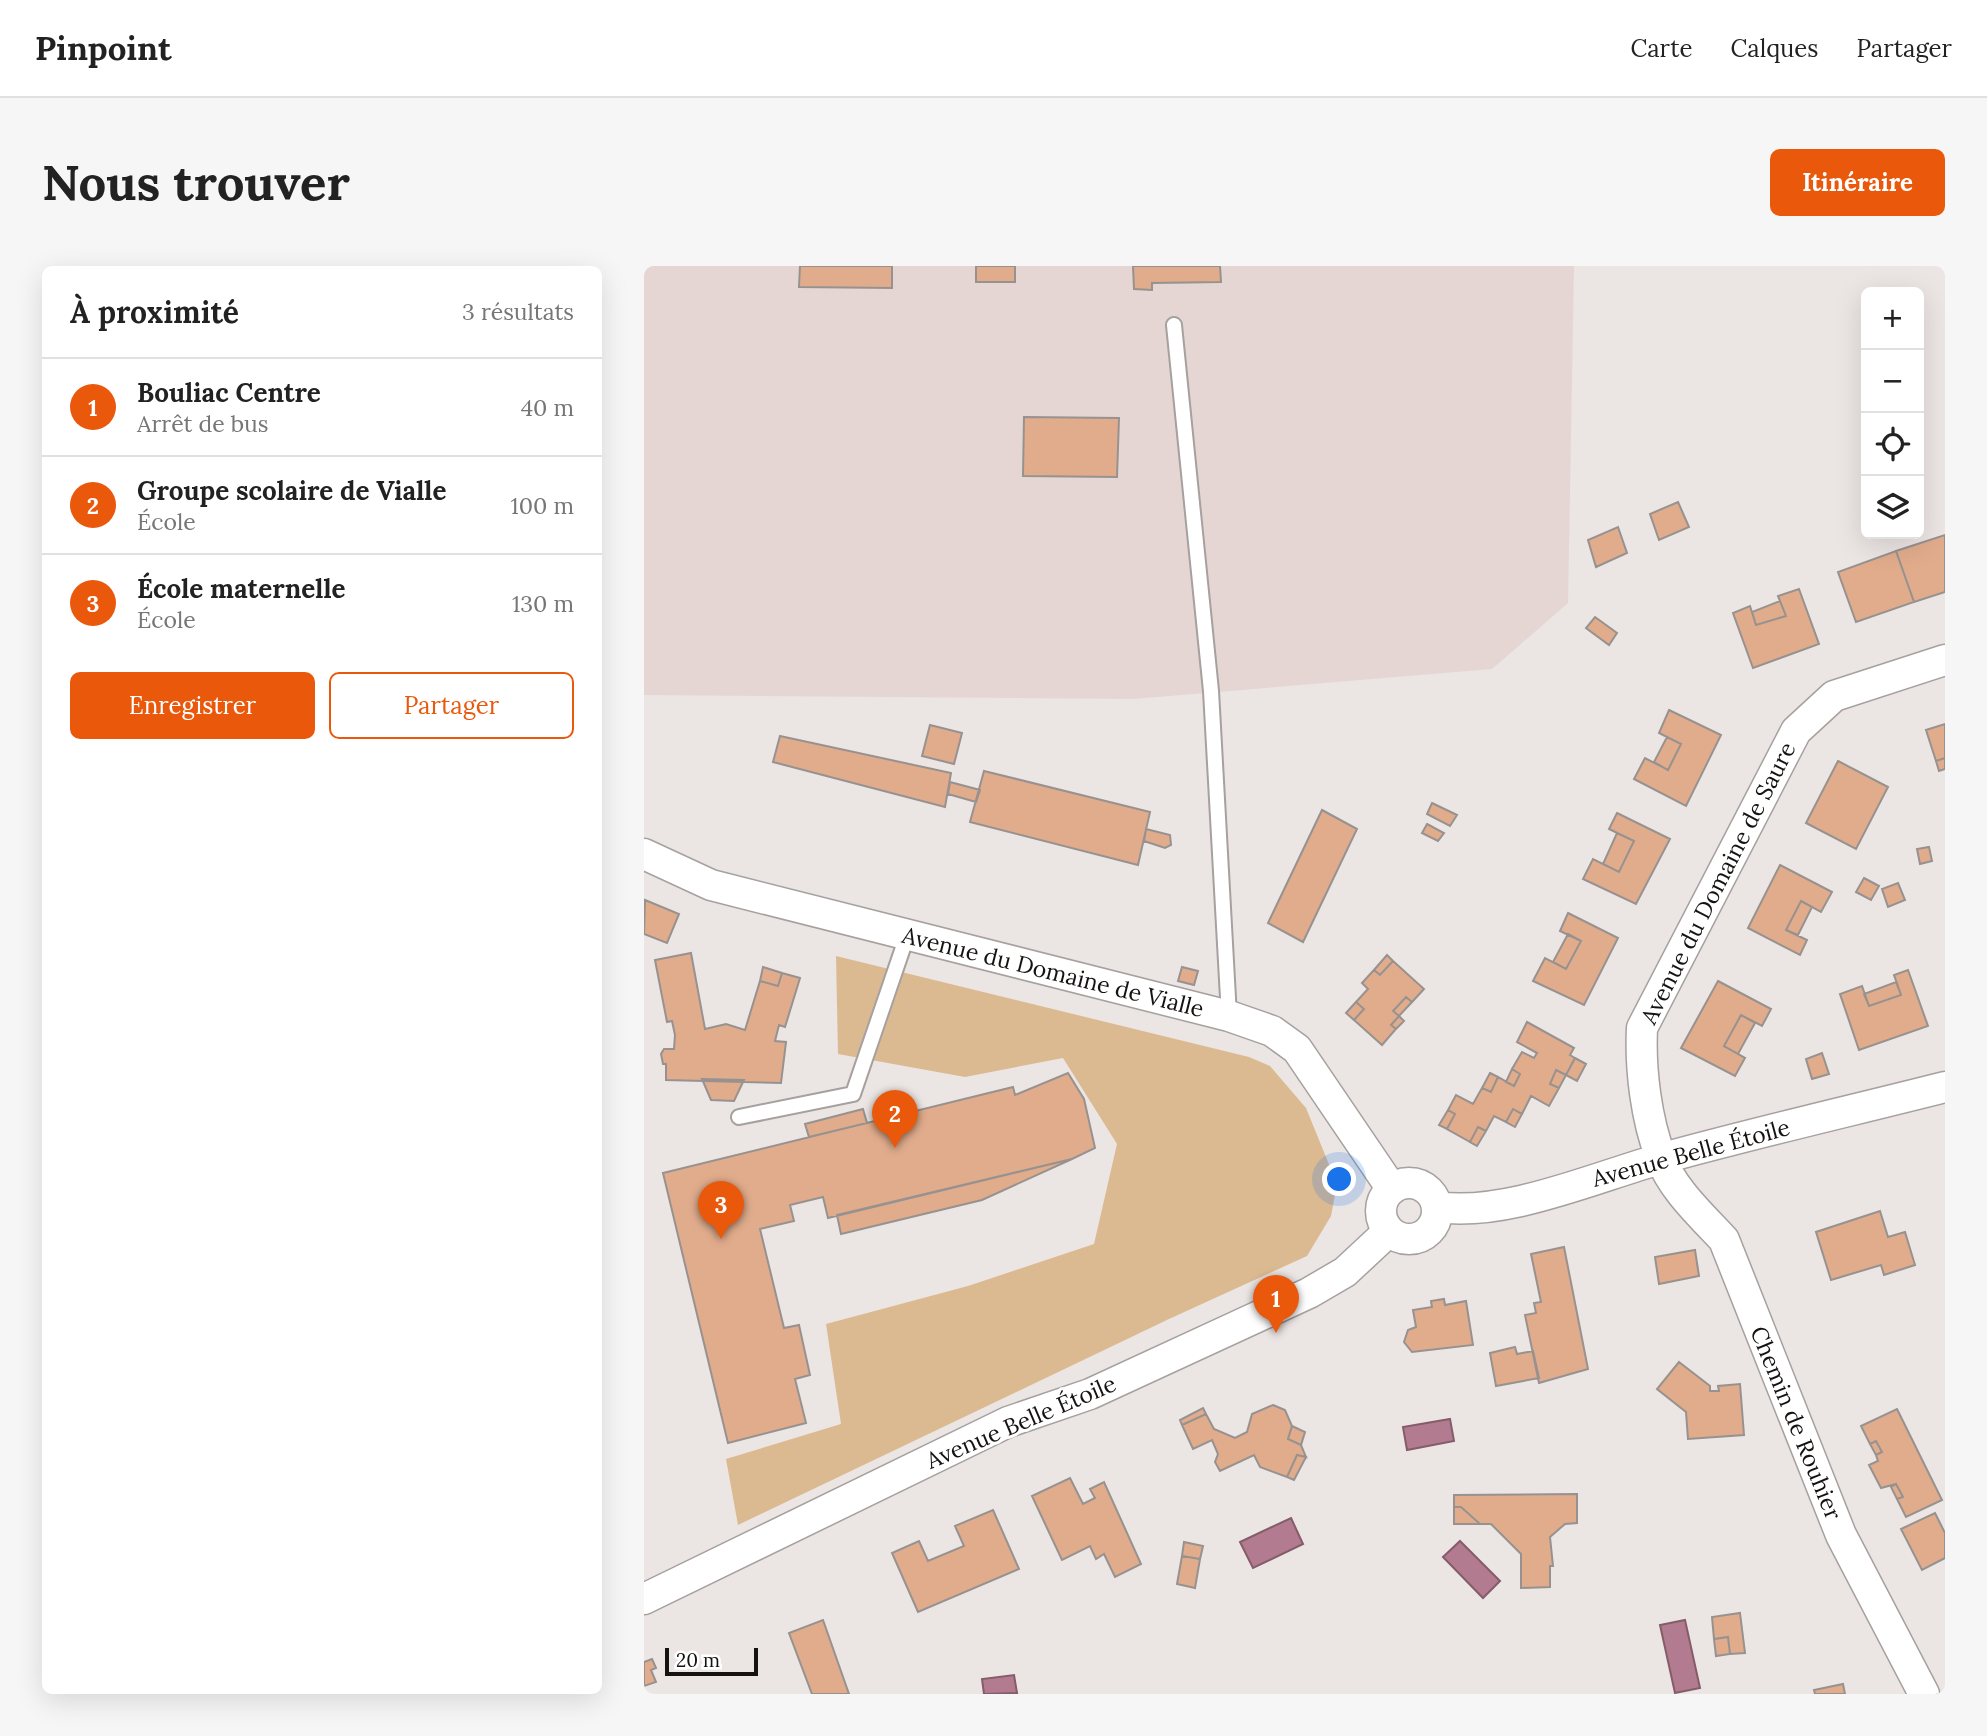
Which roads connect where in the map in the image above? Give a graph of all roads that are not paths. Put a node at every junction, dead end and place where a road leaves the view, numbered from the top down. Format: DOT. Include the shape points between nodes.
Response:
graph roads {
  1 [pos="1174,325"];
  2 [pos="1945,660"];
  3 [pos="644,854"];
  4 [pos="907,936"];
  5 [pos="1229,1016"];
  6 [pos="1945,1087"];
  7 [pos="739,1117"];
  8 [pos="1661,1159"];
  9 [pos="1392,1189"];
  10 [pos="1437,1207"];
  11 [pos="1390,1231"];
  12 [pos="644,1599"];
  13 [pos="1924,1694"];
  1 -- 5 [label="lane" via="1211,691"];
  2 -- 8 [label="street, Avenue du Domaine de Saure" via="1834,696 1797,731 1642,1028 1640,1067"];
  3 -- 4 [label="street, Avenue du Domaine de Vialle" via="711,885"];
  4 -- 5 [label="street, Avenue du Domaine de Vialle"];
  4 -- 7 [label="lane" via="853,1094"];
  5 -- 9 [label="street, Avenue du Domaine de Vialle" via="1272,1031 1297,1049"];
  6 -- 8 [label="street, Avenue Belle Étoile"];
  8 -- 10 [label="street, Avenue Belle Étoile" via="1508,1204 1476,1209"];
  8 -- 13 [label="street, Chemin de Rouhier" via="1692,1206 1724,1240 1841,1535"];
  9 -- 10 [label="street" via="1407,1184 1423,1187"];
  9 -- 11 [label="street" via="1382,1210"];
  10 -- 11 [label="street" via="1434,1224 1422,1236 1405,1239"];
  11 -- 12 [label="street, Avenue Belle Étoile" via="1345,1272 1309,1293 1090,1394 1008,1422"];
}
